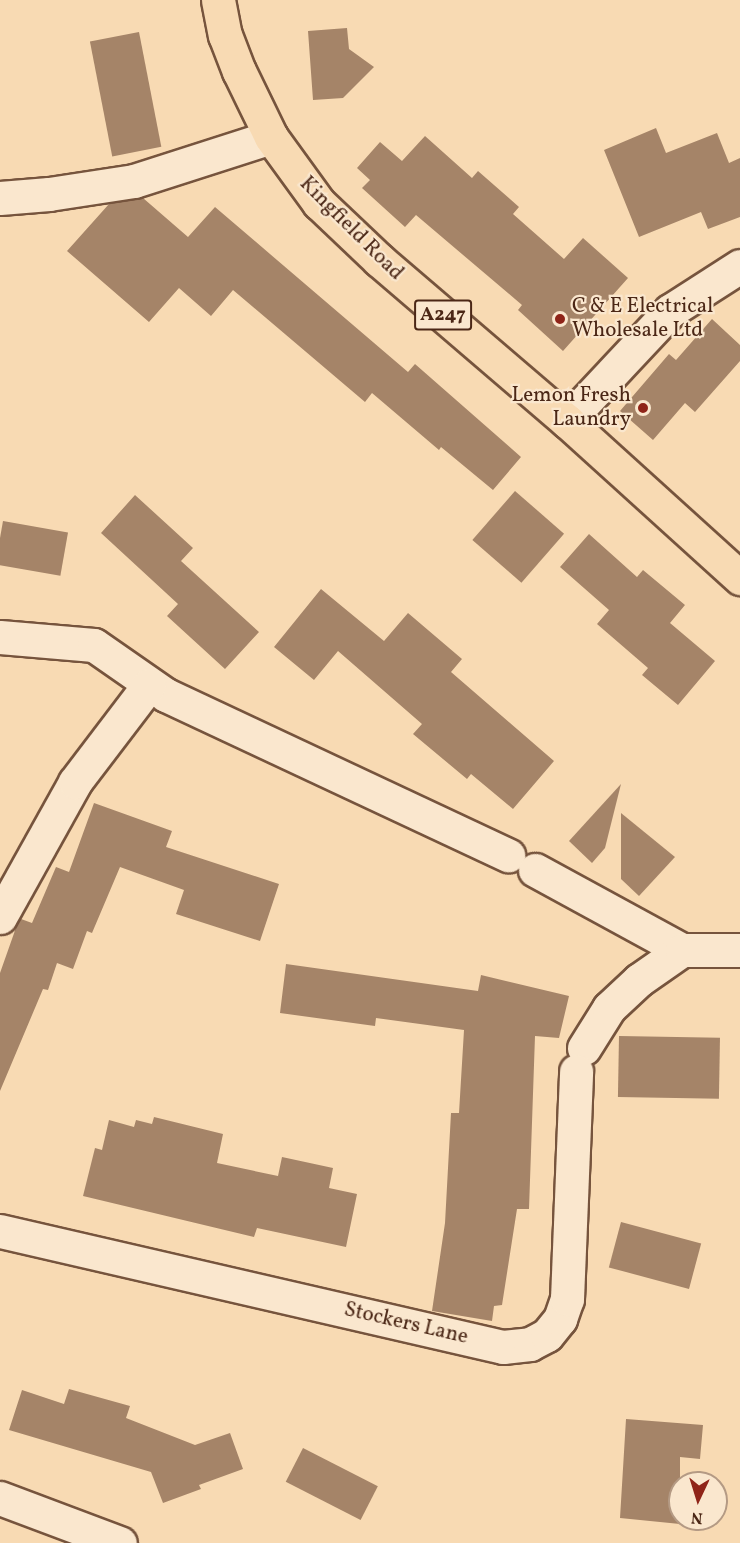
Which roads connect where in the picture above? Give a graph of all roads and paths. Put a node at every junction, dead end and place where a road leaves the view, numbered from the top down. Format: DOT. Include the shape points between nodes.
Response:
graph roads {
  1 [pos="218,0"];
  2 [pos="271,137"];
  3 [pos="0,198"];
  4 [pos="740,266"];
  5 [pos="567,421"];
  6 [pos="740,578"];
  7 [pos="0,637"];
  8 [pos="149,685"];
  9 [pos="0,917"];
  10 [pos="682,950"];
  11 [pos="740,950"];
  12 [pos="0,1231"];
  13 [pos="0,1498"];
  14 [pos="120,1543"];
  1 -- 2 [label="main road, Kingfield Road / A247" via="229,44"];
  2 -- 3 [label="street" via="134,181"];
  2 -- 5 [label="main road, Kingfield Road / A247" via="336,220"];
  4 -- 5 [label="street" via="670,311"];
  5 -- 6 [label="main road, Kingfield Road / A247"];
  7 -- 8 [label="street" via="94,645"];
  8 -- 9 [label="street" via="75,782"];
  8 -- 10 [label="street" via="521,862"];
  10 -- 11 [label="street"];
  10 -- 12 [label="street, Stockers Lane" via="639,980 609,1008 580,1060 567,1299 560,1319 548,1335 530,1344 503,1347"];
  13 -- 14 [label="street"];
}
